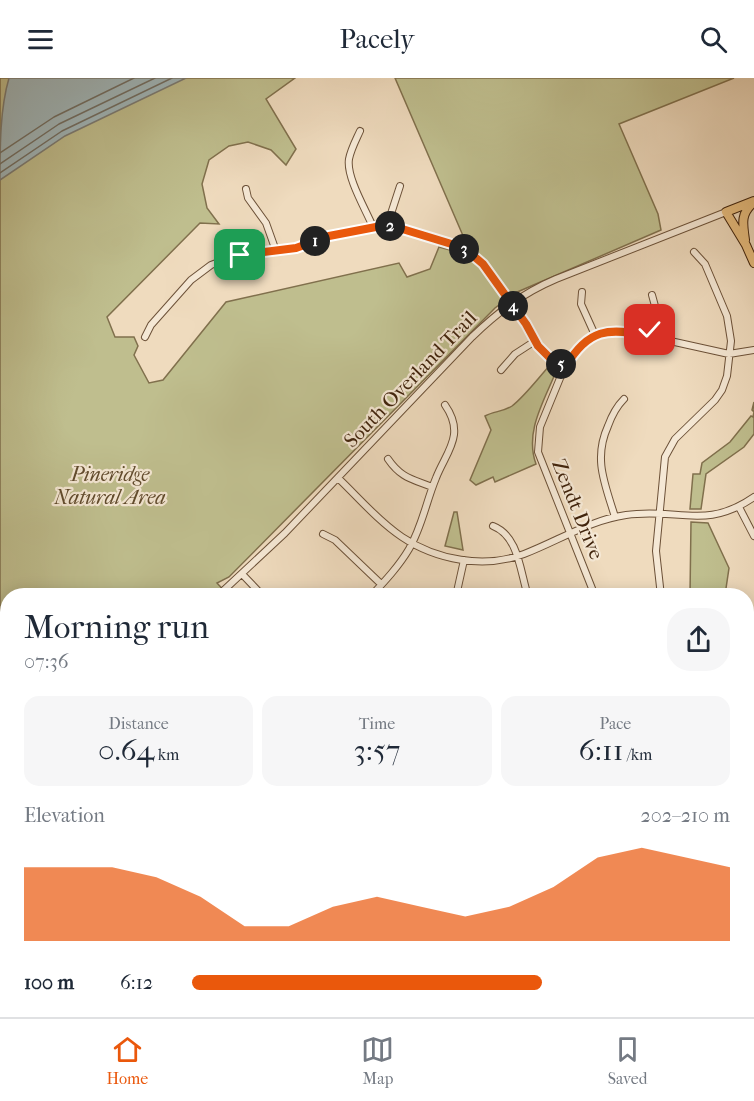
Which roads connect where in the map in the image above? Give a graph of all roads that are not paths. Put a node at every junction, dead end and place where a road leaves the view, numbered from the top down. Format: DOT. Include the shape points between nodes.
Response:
graph roads {
  1 [pos="360,131"];
  2 [pos="400,186"];
  3 [pos="246,189"];
  4 [pos="754,201"];
  5 [pos="726,212"];
  6 [pos="387,226"];
  7 [pos="373,227"];
  8 [pos="746,245"];
  9 [pos="276,251"];
  10 [pos="694,252"];
  11 [pos="754,263"];
  12 [pos="582,292"];
  13 [pos="652,295"];
  14 [pos="512,302"];
  15 [pos="595,335"];
  16 [pos="648,336"];
  17 [pos="145,337"];
  18 [pos="535,341"];
  19 [pos="754,350"];
  20 [pos="729,354"];
  21 [pos="566,366"];
  22 [pos="501,370"];
  23 [pos="624,399"];
  24 [pos="445,405"];
  25 [pos="388,459"];
  26 [pos="338,478"];
  27 [pos="432,487"];
  28 [pos="754,497"];
  29 [pos="739,507"];
  30 [pos="660,513"];
  31 [pos="615,517"];
  32 [pos="492,526"];
  33 [pos="323,534"];
  34 [pos="570,534"];
  35 [pos="754,536"];
  36 [pos="412,543"];
  37 [pos="517,556"];
  38 [pos="464,560"];
  39 [pos="242,574"];
  40 [pos="381,584"];
  41 [pos="226,588"];
  42 [pos="255,588"];
  43 [pos="378,588"];
  44 [pos="458,588"];
  45 [pos="526,588"];
  46 [pos="592,588"];
  47 [pos="660,588"];
  1 -- 7 [label="street" via="349,165"];
  2 -- 6 [label="street"];
  3 -- 9 [label="street" via="266,223"];
  4 -- 5 [label="main road, South Overland Trail"];
  4 -- 8 [label="main road" via="742,217"];
  5 -- 8 [label="main road"];
  5 -- 14 [label="street, South Overland Trail" via="556,279"];
  6 -- 7 [label="street"];
  6 -- 14 [label="street" via="470,253"];
  7 -- 9 [label="street"];
  8 -- 11 [label="main road"];
  9 -- 17 [label="street" via="240,255 211,265 191,280 150,325"];
  10 -- 20 [label="street" via="705,264 727,316 731,334"];
  12 -- 15 [label="street" via="581,304"];
  13 -- 16 [label="street" via="655,306"];
  14 -- 18 [label="street"];
  14 -- 26 [label="street, South Overland Trail" via="472,337"];
  15 -- 16 [label="street" via="618,330"];
  15 -- 21 [label="street, Zendt Drive" via="576,350"];
  16 -- 20 [label="street"];
  18 -- 21 [label="street" via="550,358"];
  18 -- 22 [label="street" via="515,354"];
  19 -- 20 [label="street"];
  20 -- 30 [label="street" via="725,383 715,400 669,449 663,466"];
  21 -- 34 [label="street, Zendt Drive" via="540,427 537,446"];
  23 -- 31 [label="street" via="600,445 602,474"];
  24 -- 27 [label="street" via="451,414 454,440"];
  25 -- 27 [label="street" via="396,471"];
  26 -- 36 [label="street"];
  26 -- 39 [label="street, South Overland Trail"];
  27 -- 36 [label="street"];
  28 -- 29 [label="street"];
  29 -- 30 [label="street" via="707,517"];
  29 -- 35 [label="street"];
  30 -- 31 [label="street"];
  30 -- 47 [label="street" via="656,551"];
  31 -- 34 [label="street"];
  32 -- 37 [label="street" via="507,536"];
  33 -- 40 [label="street" via="335,540"];
  34 -- 37 [label="street"];
  34 -- 46 [label="street, Zendt Drive"];
  36 -- 38 [label="street" via="442,556"];
  36 -- 40 [label="street"];
  37 -- 38 [label="street"];
  37 -- 45 [label="street"];
  38 -- 44 [label="street"];
  39 -- 41 [label="street, South Overland Trail"];
  39 -- 42 [label="street"];
  40 -- 43 [label="street"];
}
